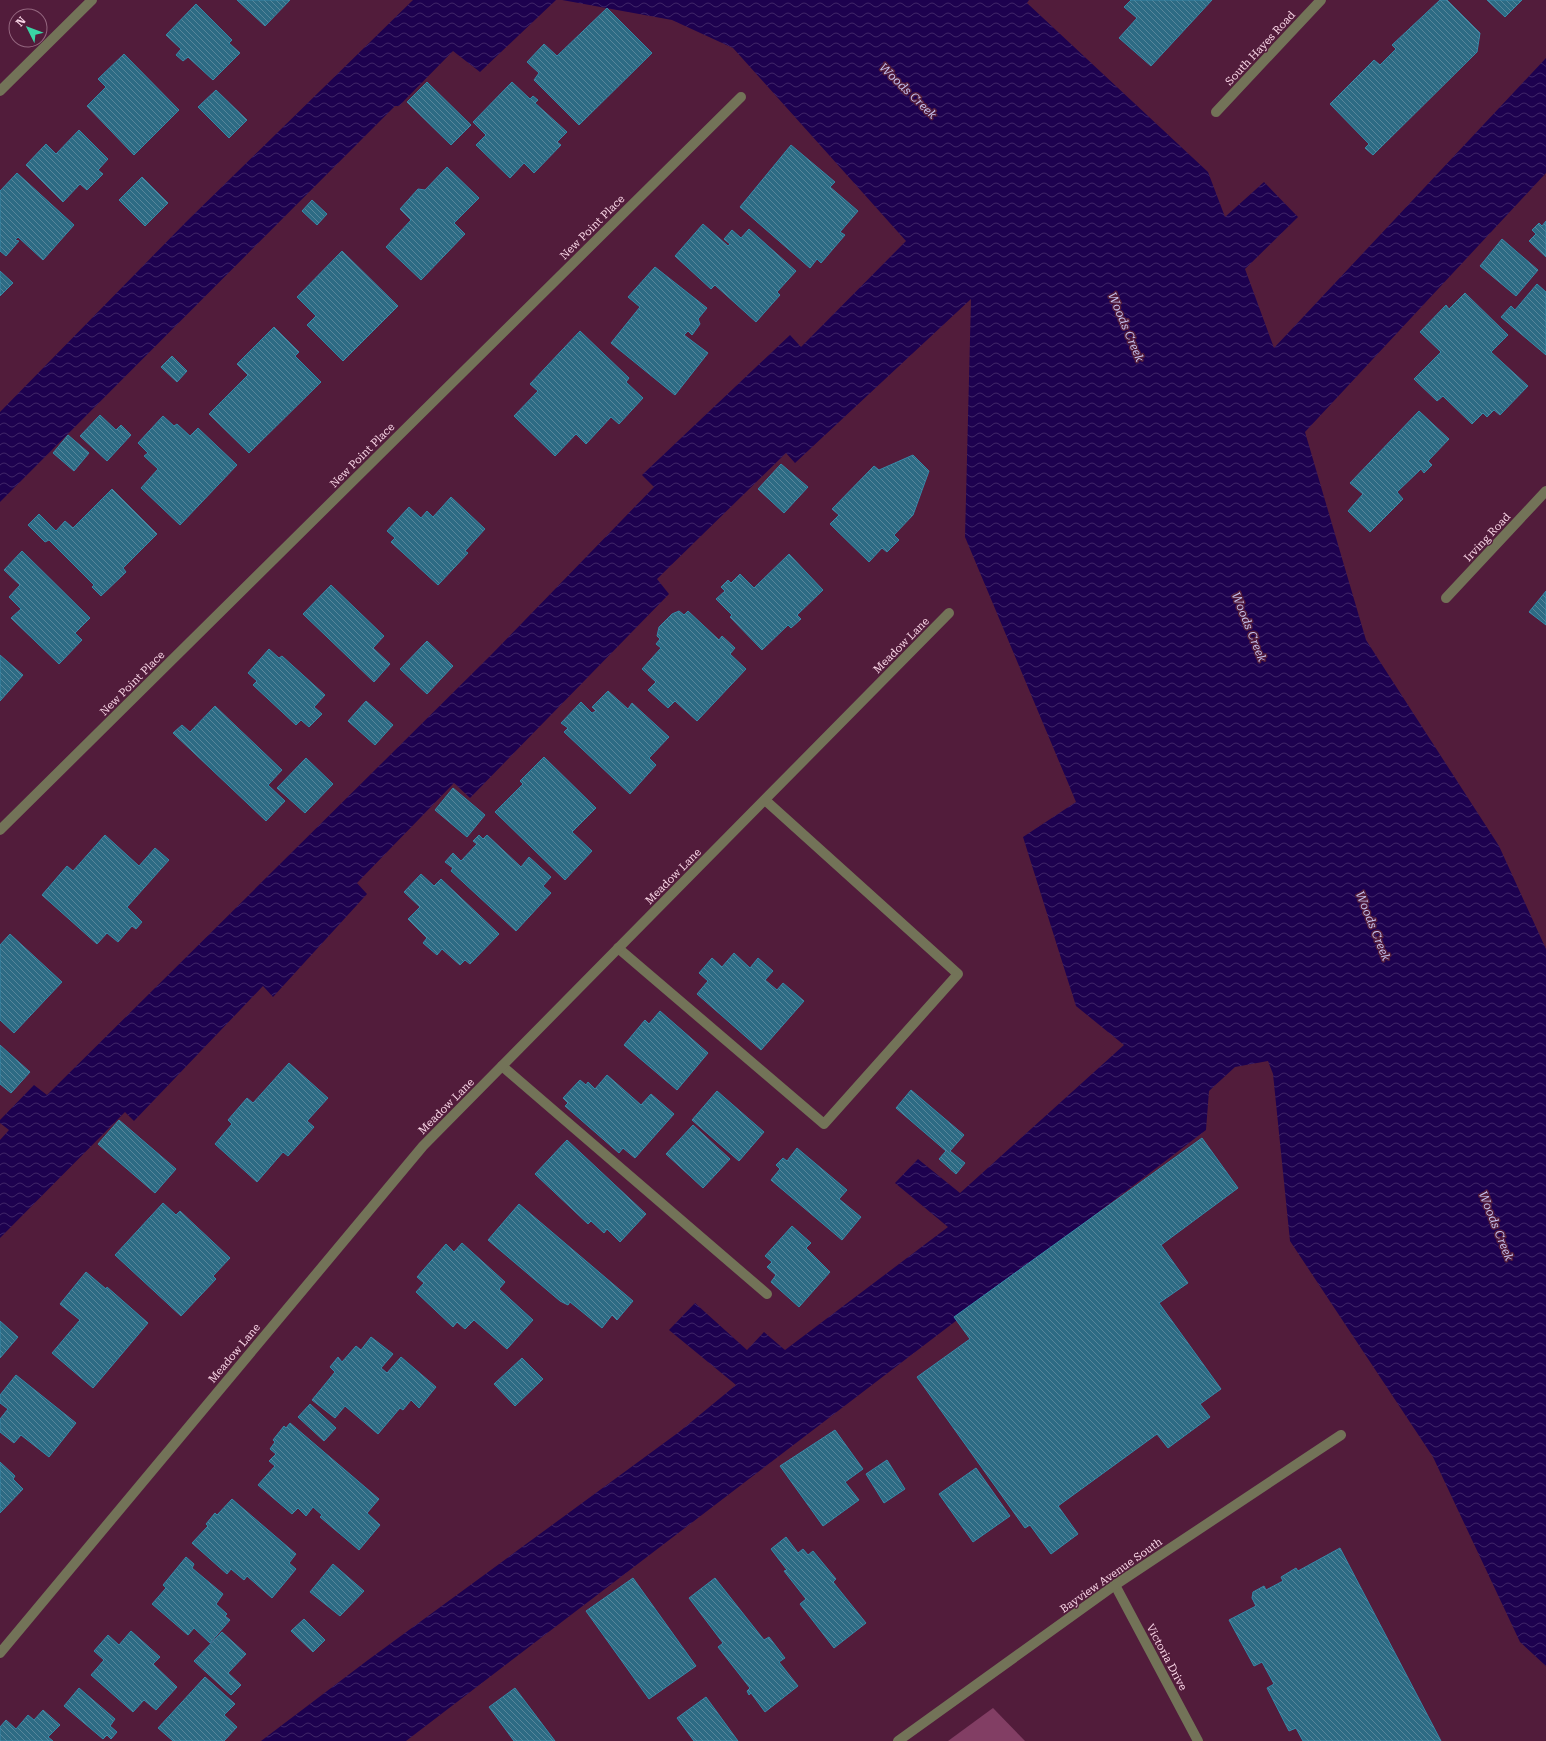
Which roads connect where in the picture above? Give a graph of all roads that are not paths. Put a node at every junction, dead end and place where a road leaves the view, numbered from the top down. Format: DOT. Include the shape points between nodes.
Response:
graph roads {
  1 [pos="92,0"];
  2 [pos="1321,0"];
  3 [pos="0,91"];
  4 [pos="740,97"];
  5 [pos="1216,112"];
  6 [pos="1546,491"];
  7 [pos="1446,598"];
  8 [pos="949,613"];
  9 [pos="765,800"];
  10 [pos="0,830"];
  11 [pos="618,948"];
  12 [pos="502,1066"];
  13 [pos="767,1294"];
  14 [pos="1341,1435"];
  15 [pos="1115,1585"];
  16 [pos="0,1653"];
  17 [pos="898,1741"];
  18 [pos="1198,1741"];
  1 -- 3 [label="street"];
  2 -- 5 [label="street, South Hayes Road"];
  4 -- 10 [label="street, New Point Place"];
  6 -- 7 [label="street, Irving Road"];
  8 -- 9 [label="street, Meadow Lane"];
  9 -- 11 [label="street, Meadow Lane"];
  9 -- 11 [label="street" via="958,974 824,1124"];
  11 -- 12 [label="street, Meadow Lane"];
  12 -- 13 [label="street"];
  12 -- 16 [label="street, Meadow Lane" via="423,1146"];
  14 -- 15 [label="street, Bayview Avenue South"];
  15 -- 17 [label="street, Bayview Avenue South"];
  15 -- 18 [label="street, Victoria Drive"];
}
